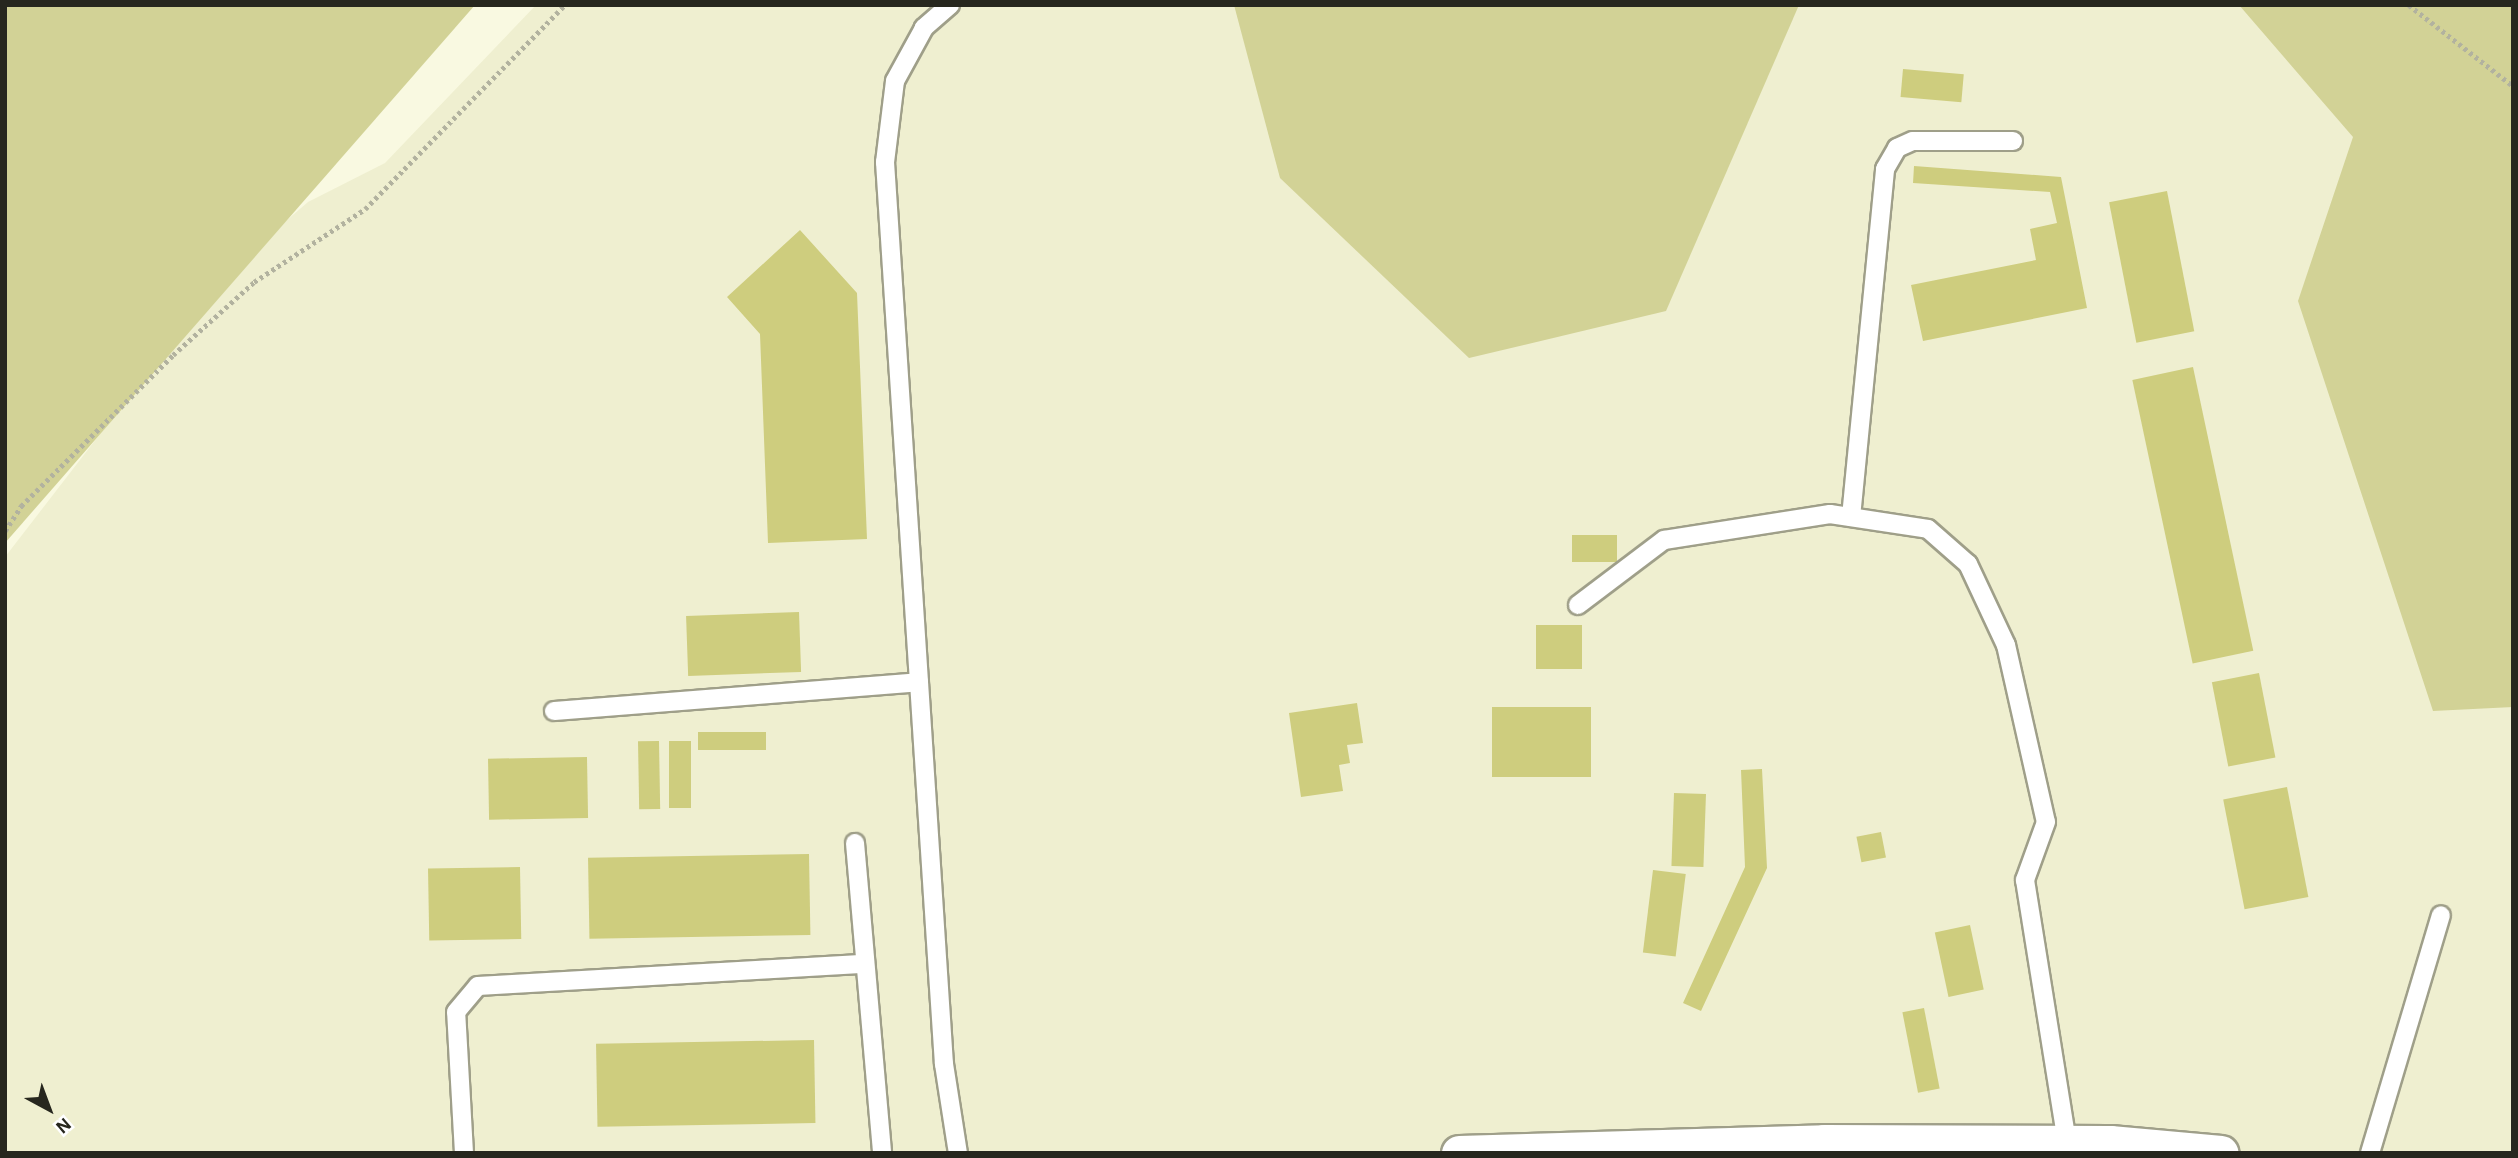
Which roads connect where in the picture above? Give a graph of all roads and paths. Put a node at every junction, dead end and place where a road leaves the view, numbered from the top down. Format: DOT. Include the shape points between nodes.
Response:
graph roads {
  1 [pos="565,5"];
  2 [pos="950,5"];
  3 [pos="2409,5"];
  4 [pos="2513,86"];
  5 [pos="2013,141"];
  6 [pos="1852,517"];
  7 [pos="5,531"];
  8 [pos="1578,605"];
  9 [pos="919,682"];
  10 [pos="554,711"];
  11 [pos="855,843"];
  12 [pos="2441,915"];
  13 [pos="863,964"];
  14 [pos="2067,1142"];
  15 [pos="464,1153"];
  16 [pos="882,1153"];
  17 [pos="958,1153"];
  18 [pos="1459,1153"];
  19 [pos="2221,1153"];
  20 [pos="2370,1153"];
  1 -- 7 [label="path" via="365,209 254,282 173,355 21,506"];
  2 -- 9 [label="lane" via="924,28 895,81 885,162"];
  3 -- 4 [label="path"];
  5 -- 6 [label="lane" via="1913,141 1897,148 1885,169"];
  6 -- 8 [label="lane" via="1830,514 1664,540"];
  6 -- 14 [label="lane" via="1928,529 1968,564 2006,645 2046,822 2025,880"];
  9 -- 10 [label="lane"];
  9 -- 17 [label="lane" via="944,1064"];
  11 -- 13 [label="lane"];
  12 -- 20 [label="lane"];
  13 -- 15 [label="lane" via="478,986 456,1012"];
  13 -- 16 [label="lane"];
  14 -- 18 [label="street" via="1824,1142"];
  14 -- 19 [label="street"];
}
